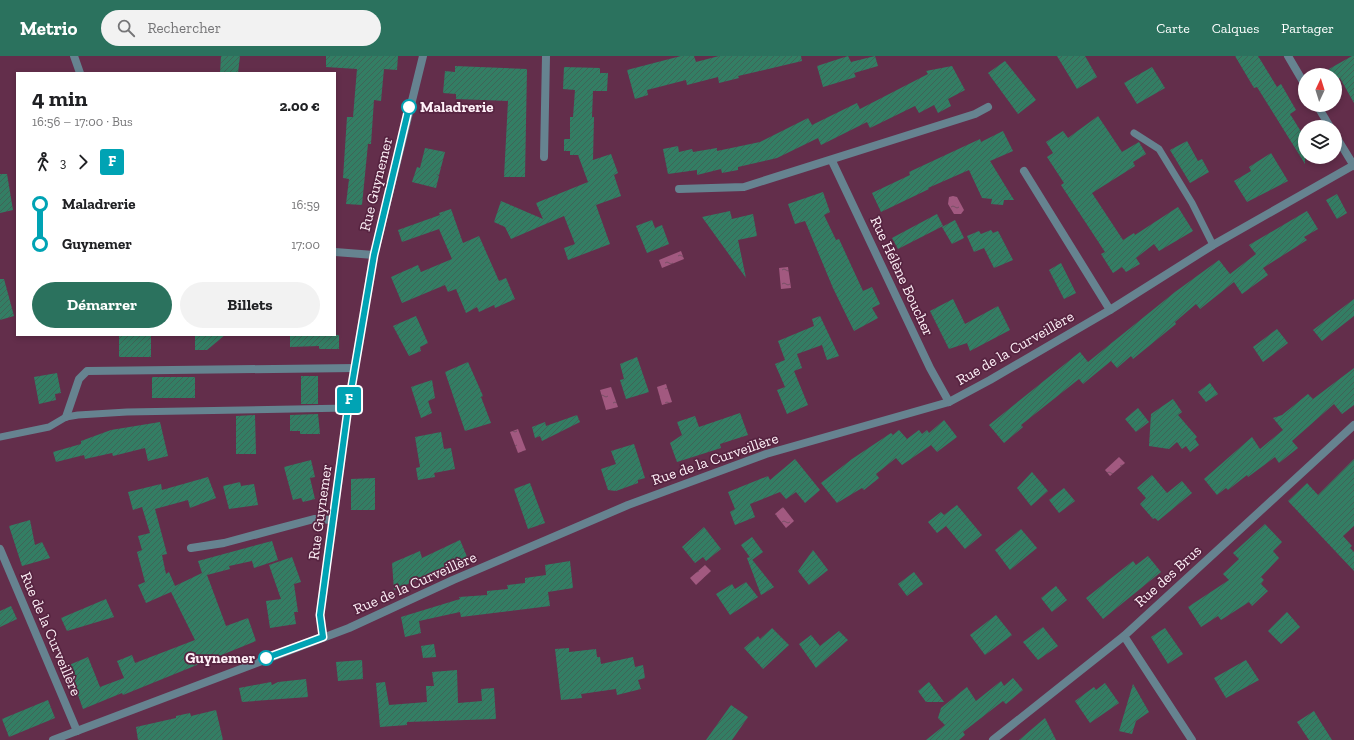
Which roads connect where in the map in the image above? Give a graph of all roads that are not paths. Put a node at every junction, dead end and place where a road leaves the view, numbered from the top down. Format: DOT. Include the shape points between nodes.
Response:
graph roads {
  1 [pos="74,56"];
  2 [pos="423,56"];
  3 [pos="546,56"];
  4 [pos="1288,56"];
  5 [pos="80,72"];
  6 [pos="1298,73"];
  7 [pos="988,107"];
  8 [pos="1134,133"];
  9 [pos="1342,146"];
  10 [pos="544,157"];
  11 [pos="832,161"];
  12 [pos="1354,166"];
  13 [pos="1024,170"];
  14 [pos="679,189"];
  15 [pos="1213,245"];
  16 [pos="336,252"];
  17 [pos="374,255"];
  18 [pos="1110,310"];
  19 [pos="355,368"];
  20 [pos="949,402"];
  21 [pos="348,408"];
  22 [pos="66,417"];
  23 [pos="1354,425"];
  24 [pos="0,437"];
  25 [pos="333,520"];
  26 [pos="191,548"];
  27 [pos="0,549"];
  28 [pos="1124,636"];
  29 [pos="323,637"];
  30 [pos="77,731"];
  31 [pos="53,740"];
  32 [pos="993,740"];
  33 [pos="1192,740"];
  1 -- 5 [label="street"];
  2 -- 17 [label="street, Rue Guynemer"];
  3 -- 10 [label="street"];
  4 -- 6 [label="street"];
  7 -- 11 [label="street" via="975,114"];
  8 -- 15 [label="lane" via="1159,149 1192,203"];
  9 -- 12 [label="street"];
  11 -- 14 [label="street" via="744,187"];
  11 -- 20 [label="street, Rue Hélène Boucher" via="930,368"];
  12 -- 15 [label="street, Rue de la Curveillère"];
  13 -- 18 [label="street"];
  15 -- 18 [label="street, Rue de la Curveillère"];
  16 -- 17 [label="street"];
  17 -- 19 [label="street, Rue Guynemer"];
  18 -- 20 [label="street, Rue de la Curveillère"];
  19 -- 21 [label="street, Rue Guynemer"];
  19 -- 22 [label="street" via="87,371 79,379"];
  20 -- 29 [label="street, Rue de la Curveillère" via="766,454 628,505 349,628"];
  21 -- 22 [label="lane" via="127,412"];
  21 -- 25 [label="street, Rue Guynemer"];
  22 -- 24 [label="lane" via="49,428"];
  23 -- 28 [label="street, Rue des Brus"];
  25 -- 26 [label="street" via="314,519 224,543"];
  25 -- 29 [label="street, Rue Guynemer" via="320,615"];
  27 -- 30 [label="street, Rue de la Curveillère"];
  28 -- 32 [label="street, Rue des Brus"];
  28 -- 33 [label="street"];
  29 -- 30 [label="street, Rue de la Curveillère"];
  30 -- 31 [label="street, Rue de la Curveillère"];
}
